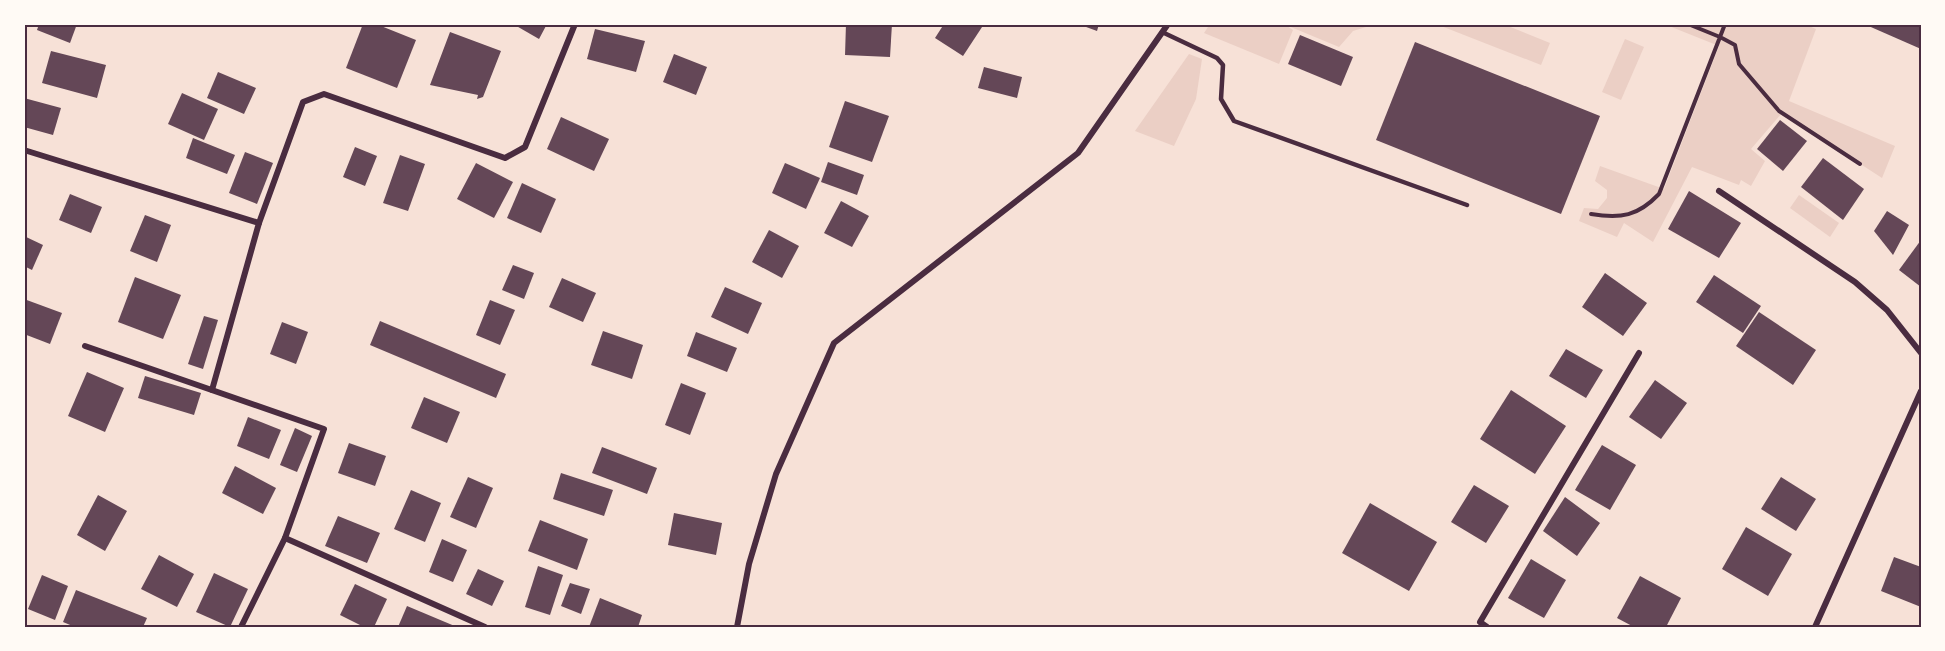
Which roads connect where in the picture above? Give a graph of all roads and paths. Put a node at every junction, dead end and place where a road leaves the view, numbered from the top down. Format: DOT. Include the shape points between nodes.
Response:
graph roads {
  1 [pos="575,24"];
  2 [pos="1168,24"];
  3 [pos="1688,24"];
  4 [pos="1725,24"];
  5 [pos="1162,32"];
  6 [pos="1720,37"];
  7 [pos="24,150"];
  8 [pos="1860,164"];
  9 [pos="1719,191"];
  10 [pos="1467,205"];
  11 [pos="1591,214"];
  12 [pos="259,223"];
  13 [pos="85,346"];
  14 [pos="1639,352"];
  15 [pos="1921,353"];
  16 [pos="212,390"];
  17 [pos="1921,391"];
  18 [pos="285,538"];
  19 [pos="241,627"];
  20 [pos="485,627"];
  21 [pos="737,627"];
  22 [pos="1487,627"];
  23 [pos="1815,627"];
  1 -- 12 [label="street" via="525,147 505,158 324,94 303,102"];
  2 -- 5 [label="street"];
  3 -- 6 [label="path"];
  4 -- 6 [label="path"];
  5 -- 10 [label="lane" via="1217,58 1223,65 1221,99 1234,121"];
  5 -- 21 [label="street" via="1078,153 834,343 776,474 749,564"];
  6 -- 8 [label="path" via="1735,45 1739,64 1779,111"];
  6 -- 11 [label="path" via="1659,194 1634,212 1608,217"];
  7 -- 12 [label="street"];
  9 -- 15 [label="street" via="1855,282 1887,310"];
  12 -- 16 [label="street"];
  13 -- 16 [label="street"];
  14 -- 22 [label="street" via="1480,622"];
  16 -- 18 [label="street" via="324,429"];
  17 -- 23 [label="street"];
  18 -- 19 [label="street"];
  18 -- 20 [label="street"];
}
